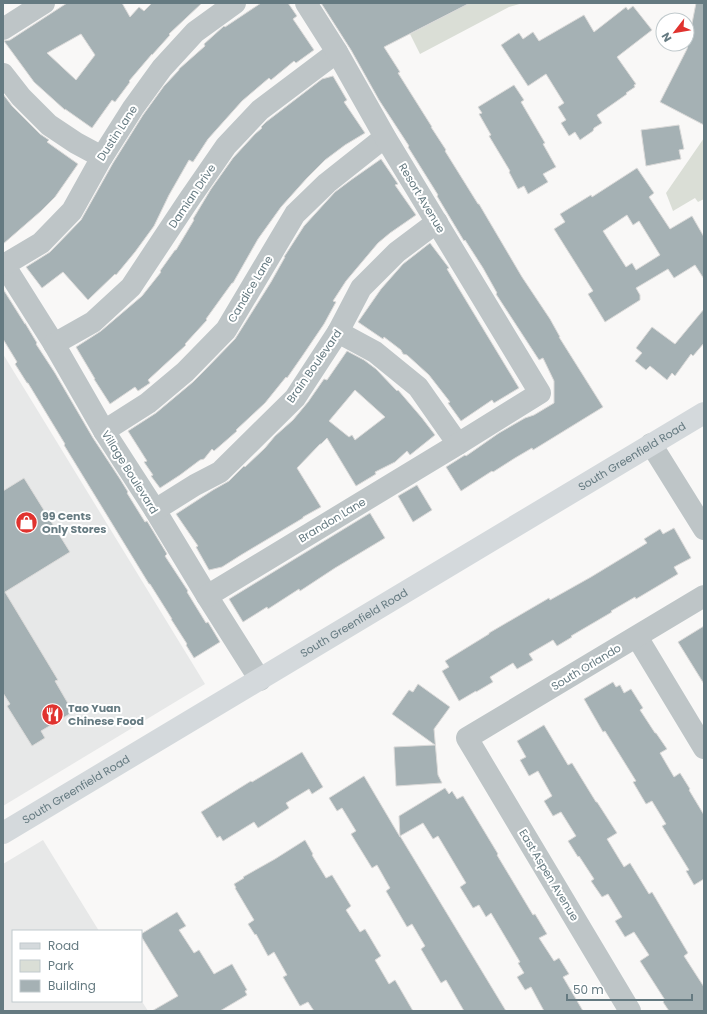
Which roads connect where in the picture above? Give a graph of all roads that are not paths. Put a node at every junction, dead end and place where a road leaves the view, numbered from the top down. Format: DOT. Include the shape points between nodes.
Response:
graph roads {
  1 [pos="44,3"];
  2 [pos="235,3"];
  3 [pos="306,3"];
  4 [pos="3,29"];
  5 [pos="336,52"];
  6 [pos="3,74"];
  7 [pos="385,137"];
  8 [pos="102,157"];
  9 [pos="437,222"];
  10 [pos="4,264"];
  11 [pos="338,332"];
  12 [pos="54,344"];
  13 [pos="540,393"];
  14 [pos="704,413"];
  15 [pos="104,431"];
  16 [pos="458,444"];
  17 [pos="651,444"];
  18 [pos="155,510"];
  19 [pos="704,529"];
  20 [pos="207,596"];
  21 [pos="704,596"];
  22 [pos="637,636"];
  23 [pos="260,680"];
  24 [pos="467,738"];
  25 [pos="704,748"];
  26 [pos="3,833"];
  27 [pos="630,1011"];
  1 -- 4 [label="street"];
  2 -- 8 [label="street, Dustin Lane" via="195,32 162,68"];
  3 -- 5 [label="street, Resort Avenue"];
  5 -- 7 [label="street, Resort Avenue"];
  5 -- 12 [label="street, Damian Drive" via="260,110 226,146 131,287 93,322"];
  6 -- 8 [label="street" via="21,97 49,125"];
  7 -- 9 [label="street, Resort Avenue"];
  7 -- 15 [label="street, Candice Lane" via="327,183 295,214 226,330 185,372 148,402"];
  8 -- 10 [label="street, Dustin Lane" via="72,211 41,243"];
  9 -- 11 [label="street, Brain Boulevard" via="397,252 361,288"];
  9 -- 13 [label="street, Resort Avenue"];
  10 -- 12 [label="street, Village Boulevard"];
  11 -- 16 [label="street" via="375,352 418,387"];
  11 -- 18 [label="street, Brain Boulevard" via="295,398 220,472"];
  12 -- 15 [label="street, Village Boulevard"];
  13 -- 16 [label="street, Brandon Lane"];
  14 -- 17 [label="main road, South Greenfield Road"];
  15 -- 18 [label="street, Village Boulevard"];
  16 -- 20 [label="street, Brandon Lane"];
  17 -- 19 [label="street"];
  17 -- 23 [label="main road, South Greenfield Road"];
  18 -- 20 [label="street, Village Boulevard"];
  20 -- 23 [label="street, Village Boulevard"];
  21 -- 22 [label="street, South Orlando"];
  22 -- 24 [label="street, South Orlando"];
  22 -- 25 [label="street"];
  23 -- 26 [label="main road, South Greenfield Road"];
  24 -- 27 [label="street, East Aspen Avenue"];
}
